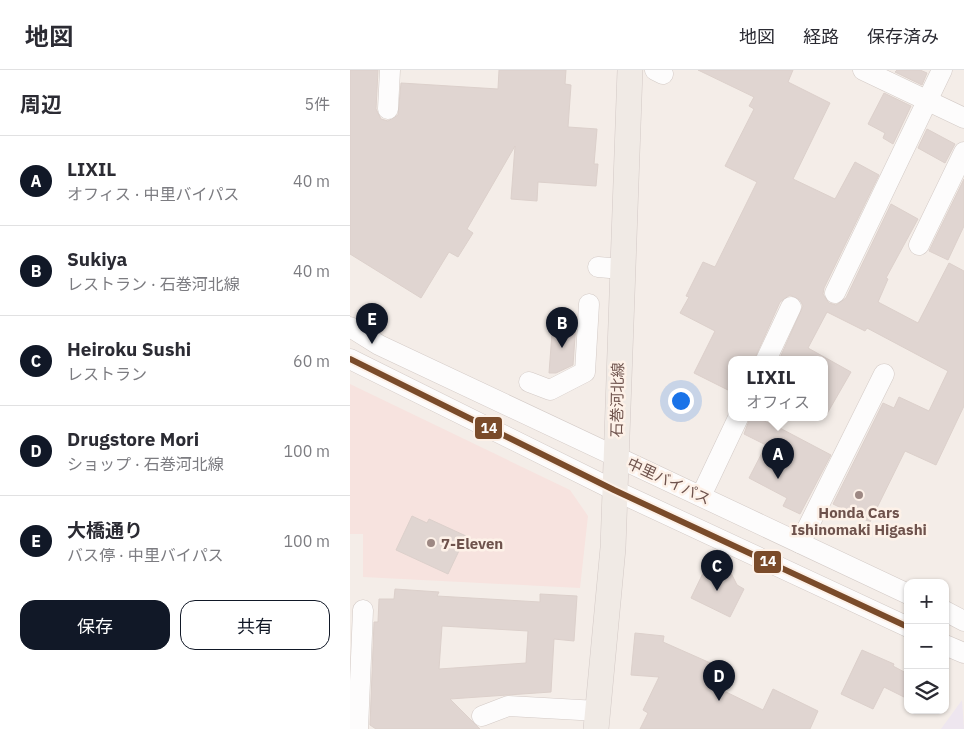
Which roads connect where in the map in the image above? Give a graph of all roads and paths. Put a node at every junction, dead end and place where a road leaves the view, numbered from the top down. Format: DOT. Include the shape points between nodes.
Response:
graph roads {
  1 [pos="390,70"];
  2 [pos="630,70"];
  3 [pos="863,70"];
  4 [pos="942,70"];
  5 [pos="927,101"];
  6 [pos="388,109"];
  7 [pos="964,118"];
  8 [pos="964,152"];
  9 [pos="918,245"];
  10 [pos="836,293"];
  11 [pos="589,304"];
  12 [pos="791,307"];
  13 [pos="350,327"];
  14 [pos="768,356"];
  15 [pos="350,360"];
  16 [pos="884,374"];
  17 [pos="529,382"];
  18 [pos="737,421"];
  19 [pos="616,456"];
  20 [pos="614,490"];
  21 [pos="701,496"];
  22 [pos="800,542"];
  23 [pos="904,592"];
  24 [pos="363,610"];
  25 [pos="949,614"];
  26 [pos="964,621"];
  27 [pos="904,625"];
  28 [pos="949,647"];
  29 [pos="964,653"];
  30 [pos="482,716"];
  31 [pos="597,720"];
  32 [pos="358,729"];
  1 -- 6 [label="street"];
  2 -- 19 [label="main road, 石巻河北線" via="610,268"];
  3 -- 5 [label="street"];
  4 -- 5 [label="street"];
  5 -- 7 [label="street"];
  5 -- 10 [label="street"];
  8 -- 9 [label="street"];
  11 -- 17 [label="street" via="585,372 550,390"];
  12 -- 14 [label="street"];
  13 -- 19 [label="street, 中里バイパス" via="379,345"];
  15 -- 20 [label="street, 中里バイパス"];
  16 -- 22 [label="street"];
  18 -- 21 [label="street"];
  19 -- 20 [label="main road, 石巻河北線"];
  19 -- 21 [label="street, 中里バイパス"];
  20 -- 27 [label="street, 中里バイパス"];
  20 -- 31 [label="main road, 石巻河北線" via="612,555"];
  21 -- 22 [label="street, 中里バイパス"];
  22 -- 23 [label="street, 中里バイパス"];
  24 -- 32 [label="street"];
  25 -- 26 [label="street"];
  28 -- 29 [label="street"];
  30 -- 31 [label="street" via="508,706"];
}
